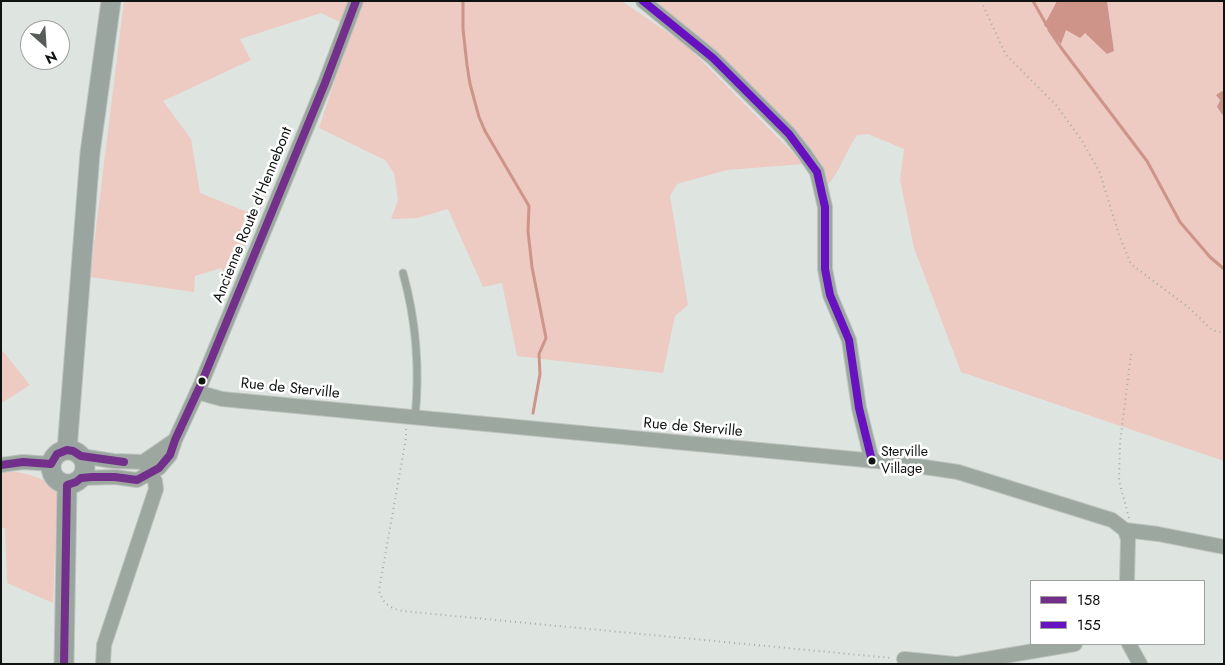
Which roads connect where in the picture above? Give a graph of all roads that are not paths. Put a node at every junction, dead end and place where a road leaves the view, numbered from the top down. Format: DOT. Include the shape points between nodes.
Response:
graph roads {
  1 [pos="110,1"];
  2 [pos="356,1"];
  3 [pos="643,1"];
  4 [pos="403,273"];
  5 [pos="198,392"];
  6 [pos="410,417"];
  7 [pos="74,453"];
  8 [pos="872,461"];
  9 [pos="51,464"];
  10 [pos="1,465"];
  11 [pos="147,468"];
  12 [pos="137,480"];
  13 [pos="74,482"];
  14 [pos="149,511"];
  15 [pos="1125,530"];
  16 [pos="1224,547"];
  17 [pos="1127,580"];
  18 [pos="1069,645"];
  19 [pos="1130,645"];
  20 [pos="904,659"];
  21 [pos="64,664"];
  22 [pos="103,664"];
  23 [pos="956,664"];
  24 [pos="1140,664"];
  1 -- 7 [label="main road" via="90,153"];
  2 -- 5 [label="street, Ancienne Route d'Hennebont"];
  3 -- 8 [label="street" via="713,58 789,134 817,172 825,207 824,269 830,296 849,340 859,408"];
  4 -- 6 [label="lane" via="414,320 416,348"];
  5 -- 6 [label="street, Rue de Sterville" via="222,399"];
  5 -- 11 [label="street, Ancienne Route d'Hennebont" via="170,455 159,468"];
  6 -- 8 [label="street, Rue de Sterville"];
  7 -- 9 [label="main road" via="57,454"];
  7 -- 11 [label="street"];
  7 -- 13 [label="main road" via="84,462 85,468"];
  8 -- 15 [label="street, Rue de Sterville" via="958,472 1112,520"];
  9 -- 10 [label="street" via="23,462"];
  9 -- 13 [label="main road" via="56,479"];
  11 -- 12 [label="street"];
  11 -- 14 [label="street" via="156,489"];
  12 -- 13 [label="street" via="115,477"];
  12 -- 14 [label="street" via="143,486"];
  13 -- 21 [label="main road"];
  14 -- 22 [label="street" via="104,645"];
  15 -- 16 [label="street"];
  15 -- 17 [label="street" via="1128,539"];
  18 -- 23 [label="street"];
  19 -- 24 [label="street"];
  20 -- 23 [label="street"];
}
